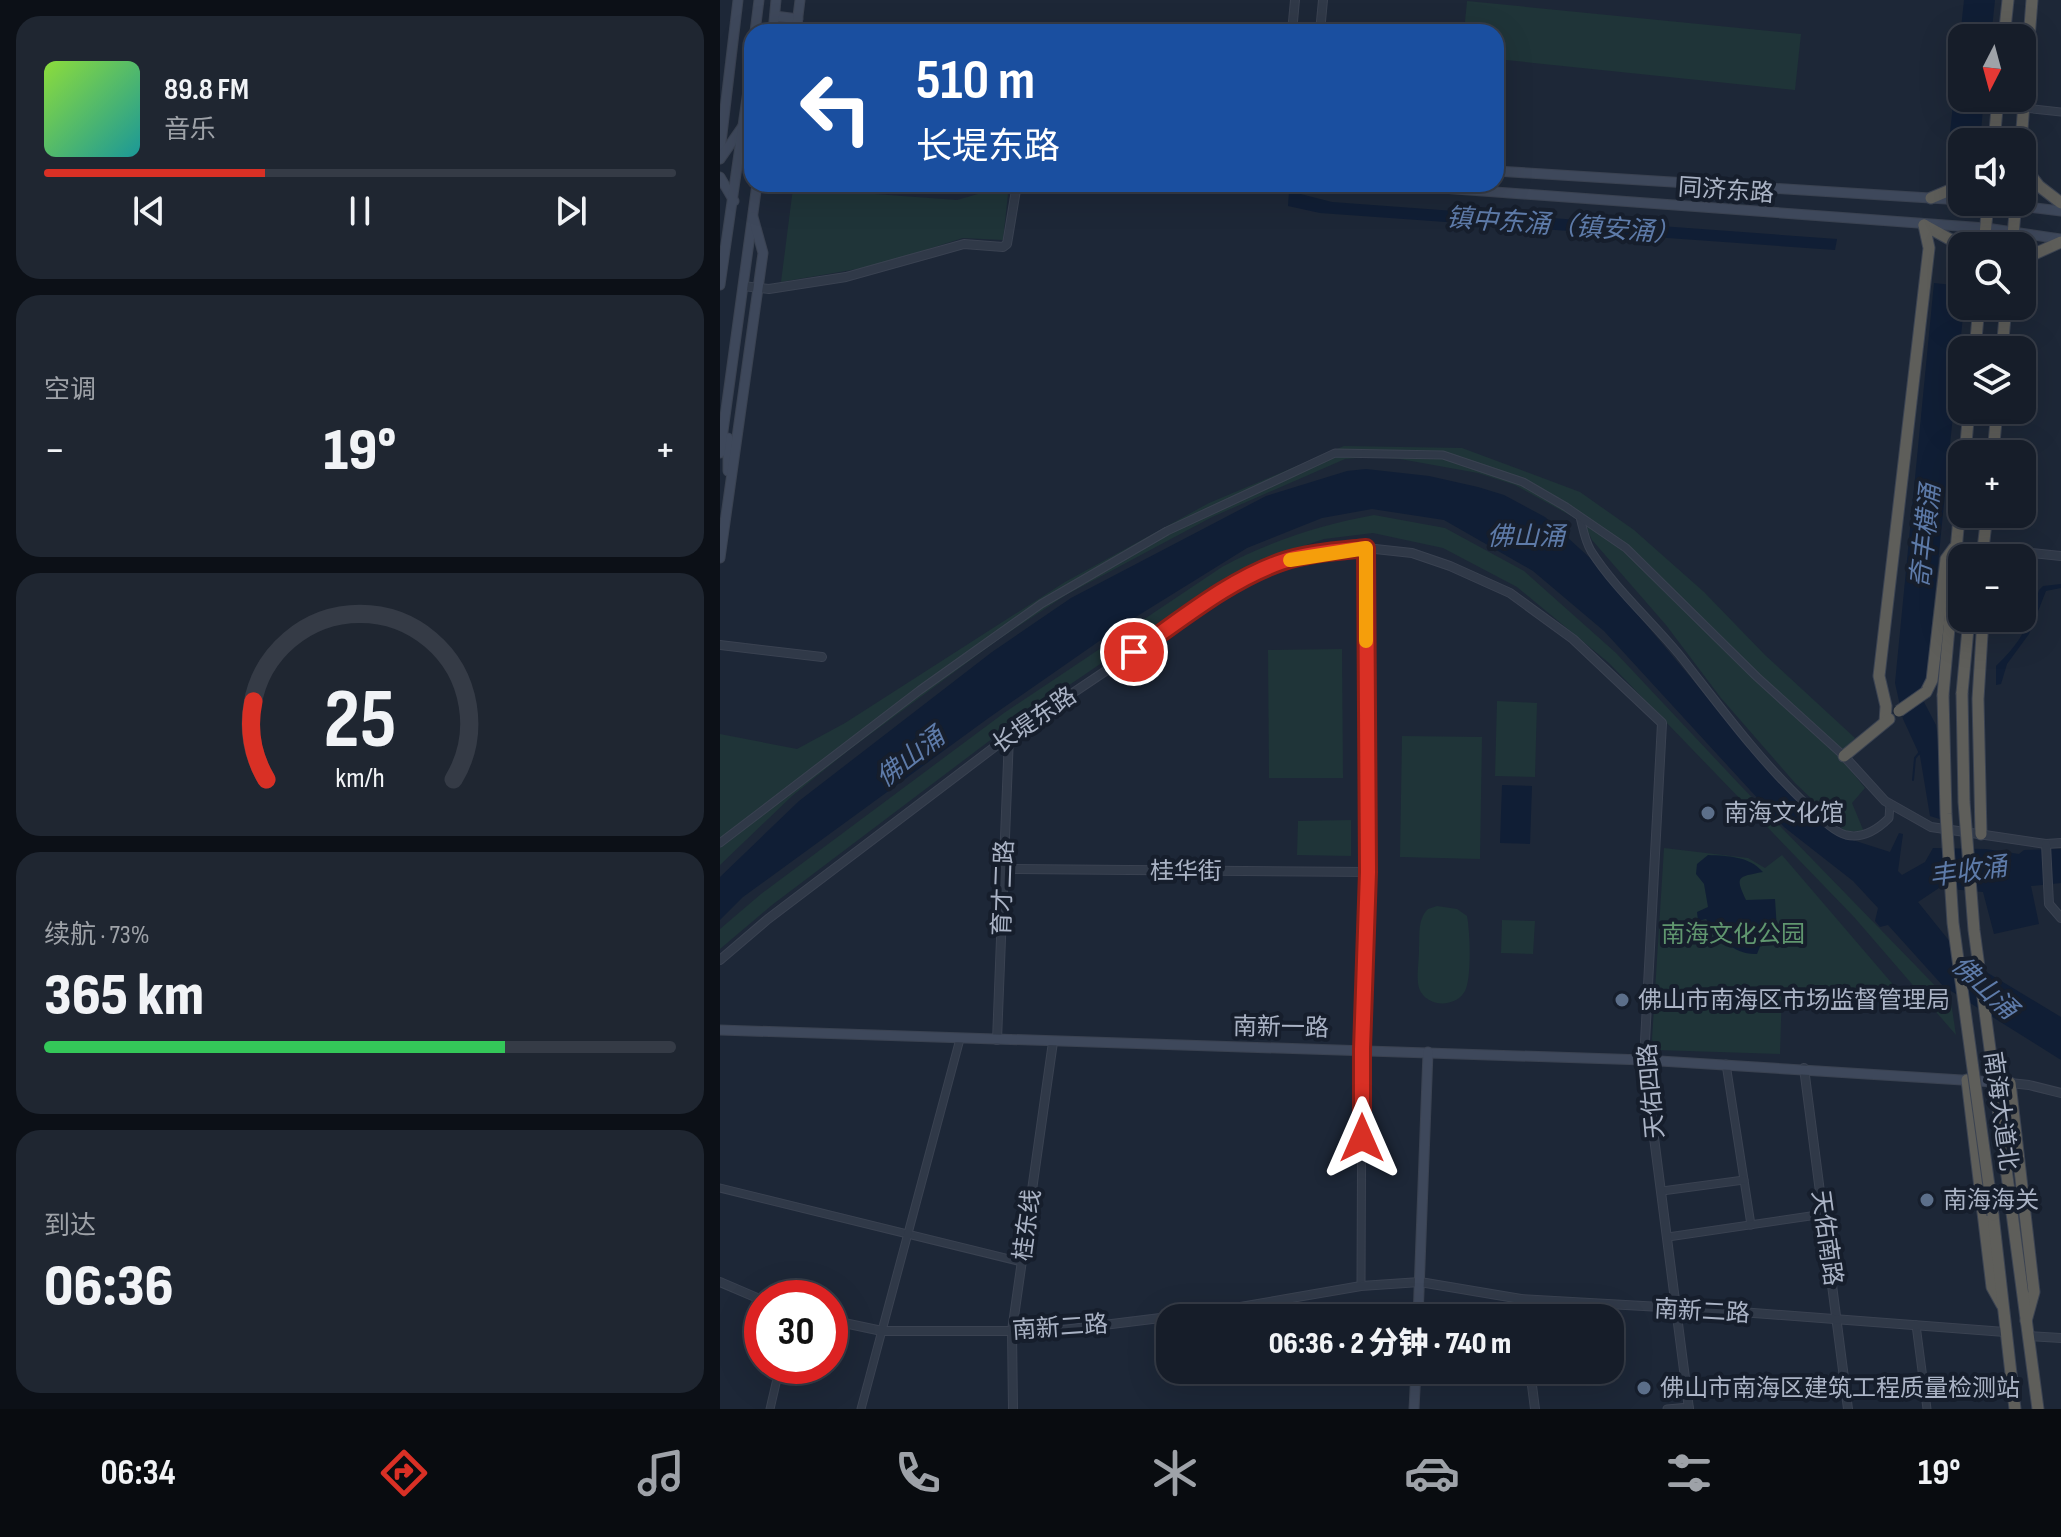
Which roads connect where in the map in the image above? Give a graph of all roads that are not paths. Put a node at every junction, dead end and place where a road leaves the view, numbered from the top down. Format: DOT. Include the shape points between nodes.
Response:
graph roads {
  1 [pos="738,0"];
  2 [pos="759,0"];
  3 [pos="776,0"];
  4 [pos="800,0"];
  5 [pos="1295,0"];
  6 [pos="1323,0"];
  7 [pos="2008,0"];
  8 [pos="2032,0"];
  9 [pos="775,16"];
  10 [pos="798,19"];
  11 [pos="756,24"];
  12 [pos="774,24"];
  13 [pos="797,24"];
  14 [pos="1293,24"];
  15 [pos="1321,24"];
  16 [pos="2005,24"];
  17 [pos="2030,24"];
  18 [pos="723,106"];
  19 [pos="2036,109"];
  20 [pos="744,110"];
  21 [pos="2061,112"];
  22 [pos="744,124"];
  23 [pos="744,130"];
  24 [pos="720,151"];
  25 [pos="720,159"];
  26 [pos="1504,171"];
  27 [pos="720,177"];
  28 [pos="2036,182"];
  29 [pos="1948,191"];
  30 [pos="756,192"];
  31 [pos="1016,192"];
  32 [pos="1493,192"];
  33 [pos="1931,198"];
  34 [pos="1948,199"];
  35 [pos="734,201"];
  36 [pos="2061,203"];
  37 [pos="2036,207"];
  38 [pos="2061,211"];
  39 [pos="1986,216"];
  40 [pos="753,217"];
  41 [pos="1924,225"];
  42 [pos="1986,228"];
  43 [pos="1986,232"];
  44 [pos="2008,232"];
  45 [pos="2036,236"];
  46 [pos="1948,238"];
  47 [pos="2061,240"];
  48 [pos="2036,253"];
  49 [pos="720,285"];
  50 [pos="743,286"];
  51 [pos="758,288"];
  52 [pos="731,372"];
  53 [pos="746,374"];
  54 [pos="726,409"];
  55 [pos="720,456"];
  56 [pos="729,491"];
  57 [pos="1580,516"];
  58 [pos="1958,528"];
  59 [pos="1956,544"];
  60 [pos="1366,548"];
  61 [pos="2036,555"];
  62 [pos="1948,556"];
  63 [pos="2061,556"];
  64 [pos="720,558"];
  65 [pos="1948,632"];
  66 [pos="1968,632"];
  67 [pos="1982,632"];
  68 [pos="720,645"];
  69 [pos="822,657"];
  70 [pos="1885,722"];
  71 [pos="1662,723"];
  72 [pos="1009,736"];
  73 [pos="1844,756"];
  74 [pos="1890,804"];
  75 [pos="1981,834"];
  76 [pos="720,843"];
  77 [pos="2061,843"];
  78 [pos="2046,844"];
  79 [pos="1004,869"];
  80 [pos="1368,872"];
  81 [pos="2059,914"];
  82 [pos="720,960"];
  83 [pos="720,1030"];
  84 [pos="960,1039"];
  85 [pos="997,1040"];
  86 [pos="1053,1042"];
  87 [pos="1362,1049"];
  88 [pos="1428,1052"];
  89 [pos="1644,1060"];
  90 [pos="1726,1064"];
  91 [pos="1804,1068"];
  92 [pos="1967,1080"];
  93 [pos="2010,1083"];
  94 [pos="2061,1093"];
  95 [pos="1744,1180"];
  96 [pos="720,1188"];
  97 [pos="1662,1191"];
  98 [pos="1824,1214"];
  99 [pos="1751,1225"];
  100 [pos="907,1234"];
  101 [pos="1668,1237"];
  102 [pos="1022,1262"];
  103 [pos="720,1282"];
  104 [pos="1420,1282"];
  105 [pos="1361,1286"];
  106 [pos="744,1292"];
  107 [pos="1521,1299"];
  108 [pos="1419,1304"];
  109 [pos="1522,1304"];
  110 [pos="2002,1305"];
  111 [pos="1678,1310"];
  112 [pos="1838,1319"];
  113 [pos="2026,1321"];
  114 [pos="848,1324"];
  115 [pos="1916,1325"];
  116 [pos="882,1331"];
  117 [pos="1012,1331"];
  118 [pos="2005,1332"];
  119 [pos="2028,1336"];
  120 [pos="2061,1338"];
  121 [pos="776,1384"];
  122 [pos="1415,1384"];
  123 [pos="1532,1384"];
  124 [pos="1689,1408"];
  125 [pos="770,1409"];
  126 [pos="861,1409"];
  127 [pos="1013,1409"];
  128 [pos="1414,1409"];
  129 [pos="1535,1409"];
  130 [pos="1667,1409"];
  131 [pos="1848,1409"];
  132 [pos="1927,1409"];
  133 [pos="2015,1409"];
  134 [pos="2038,1409"];
  1 -- 18 [label="main road"];
  2 -- 11 [label="main road"];
  3 -- 9 [label="main road"];
  4 -- 10 [label="main road"];
  5 -- 14 [label="street"];
  6 -- 15 [label="street"];
  7 -- 16 [label="highway"];
  8 -- 17 [label="highway"];
  9 -- 10 [label="main road"];
  9 -- 12 [label="main road"];
  10 -- 13 [label="main road"];
  18 -- 20 [label="main road"];
  18 -- 24 [label="main road"];
  19 -- 21 [label="street"];
  22 -- 25 [label="main road"];
  23 -- 35 [label="main road"];
  26 -- 33 [label="main road, 同济东路"];
  27 -- 35 [label="main road"];
  28 -- 36 [label="highway"];
  29 -- 33 [label="highway"];
  30 -- 40 [label="main road"];
  31 -- 51 [label="street" via="1003,247 964,244 846,277"];
  32 -- 41 [label="main road, 同济东路"];
  33 -- 34 [label="main road, 同济东路"];
  35 -- 49 [label="main road"];
  37 -- 38 [label="main road"];
  39 -- 42 [label="highway"];
  40 -- 50 [label="main road"];
  40 -- 51 [label="main road" via="763,253"];
  41 -- 42 [label="main road, 同济东路"];
  41 -- 46 [label="highway"];
  41 -- 70 [label="highway" via="1929,248 1879,676"];
  42 -- 43 [label="highway"];
  42 -- 44 [label="main road, 同济东路"];
  45 -- 47 [label="main road, 同济东路"];
  47 -- 48 [label="highway"];
  50 -- 51 [label="street"];
  50 -- 52 [label="main road"];
  51 -- 53 [label="main road"];
  52 -- 53 [label="main road"];
  52 -- 54 [label="main road"];
  53 -- 56 [label="main road"];
  54 -- 55 [label="main road"];
  54 -- 56 [label="main road"];
  55 -- 56 [label="main road"];
  56 -- 64 [label="main road"];
  57 -- 73 [label="street" via="1626,548"];
  57 -- 74 [label="street" via="1587,543 1609,575 1779,779 1825,822 1859,836 1889,818"];
  57 -- 76 [label="street" via="1523,482 1443,455 1335,453 1167,531 1041,604"];
  58 -- 59 [label="highway, 南海大道北"];
  60 -- 71 [label="street, 长堤东路" via="1412,553 1510,593 1573,639"];
  60 -- 72 [label="street, 长堤东路" via="1282,562 1235,584"];
  60 -- 80 [label="street"];
  61 -- 63 [label="street"];
  62 -- 70 [label="highway, bridge" via="1932,680 1926,692"];
  65 -- 110 [label="highway, 南海大道北, bridge" via="1943,695 1953,923"];
  66 -- 113 [label="highway, 南海大道北, bridge" via="1962,693 1964,802 1974,930"];
  67 -- 75 [label="highway"];
  68 -- 69 [label="street"];
  70 -- 73 [label="highway"];
  71 -- 89 [label="street, 天佑四路"];
  72 -- 79 [label="street, 育才二路"];
  72 -- 82 [label="street, 长堤东路"];
  73 -- 74 [label="street"];
  74 -- 75 [label="street" via="1931,827"];
  75 -- 78 [label="street"];
  77 -- 78 [label="street"];
  78 -- 81 [label="street" via="2049,904"];
  79 -- 80 [label="street, 桂华街"];
  79 -- 85 [label="street, 育才二路"];
  80 -- 87 [label="street"];
  83 -- 84 [label="main road, 南新一路"];
  84 -- 85 [label="main road, 南新一路"];
  84 -- 100 [label="street"];
  85 -- 86 [label="main road, 南新一路"];
  86 -- 87 [label="main road, 南新一路"];
  86 -- 102 [label="street, 桂东线"];
  87 -- 88 [label="main road, 南新一路"];
  87 -- 105 [label="street"];
  88 -- 89 [label="main road, 南新一路"];
  88 -- 104 [label="main road"];
  89 -- 90 [label="main road, 南新一路"];
  89 -- 97 [label="street, 天佑四路"];
  90 -- 91 [label="main road, 南新一路"];
  90 -- 95 [label="street"];
  91 -- 92 [label="main road, 南新一路"];
  91 -- 98 [label="street, 天佑南路"];
  92 -- 93 [label="main road, 南新一路"];
  92 -- 110 [label="highway" via="1992,1287"];
  93 -- 94 [label="street"];
  93 -- 113 [label="highway" via="2034,1292"];
  95 -- 97 [label="street"];
  95 -- 99 [label="street"];
  96 -- 100 [label="street"];
  97 -- 101 [label="street, 天佑四路"];
  98 -- 99 [label="street"];
  98 -- 112 [label="street, 天佑南路"];
  99 -- 101 [label="street"];
  100 -- 102 [label="street"];
  100 -- 116 [label="street"];
  101 -- 111 [label="street, 天佑四路"];
  102 -- 117 [label="street, 桂东线"];
  103 -- 106 [label="street"];
  104 -- 105 [label="street, 南新二路"];
  104 -- 107 [label="street, 南新二路"];
  104 -- 108 [label="main road"];
  105 -- 117 [label="street, 南新二路" via="1202,1313 1055,1331"];
  107 -- 109 [label="street"];
  107 -- 111 [label="street, 南新二路"];
  110 -- 118 [label="highway, 南海大道北"];
  111 -- 112 [label="street, 南新二路"];
  111 -- 124 [label="street, 天佑四路"];
  112 -- 115 [label="street, 南新二路"];
  112 -- 131 [label="street, 天佑南路"];
  113 -- 119 [label="highway, 南海大道北"];
  114 -- 116 [label="street, 南新二路"];
  115 -- 118 [label="street, 南新二路"];
  115 -- 132 [label="street"];
  116 -- 117 [label="street, 南新二路"];
  116 -- 126 [label="street"];
  117 -- 127 [label="street, 桂东线"];
  118 -- 133 [label="highway, 南海大道北"];
  119 -- 120 [label="street"];
  119 -- 134 [label="highway, 南海大道北"];
  121 -- 125 [label="street"];
  122 -- 128 [label="main road"];
  123 -- 129 [label="street"];
  124 -- 130 [label="street"];
}
